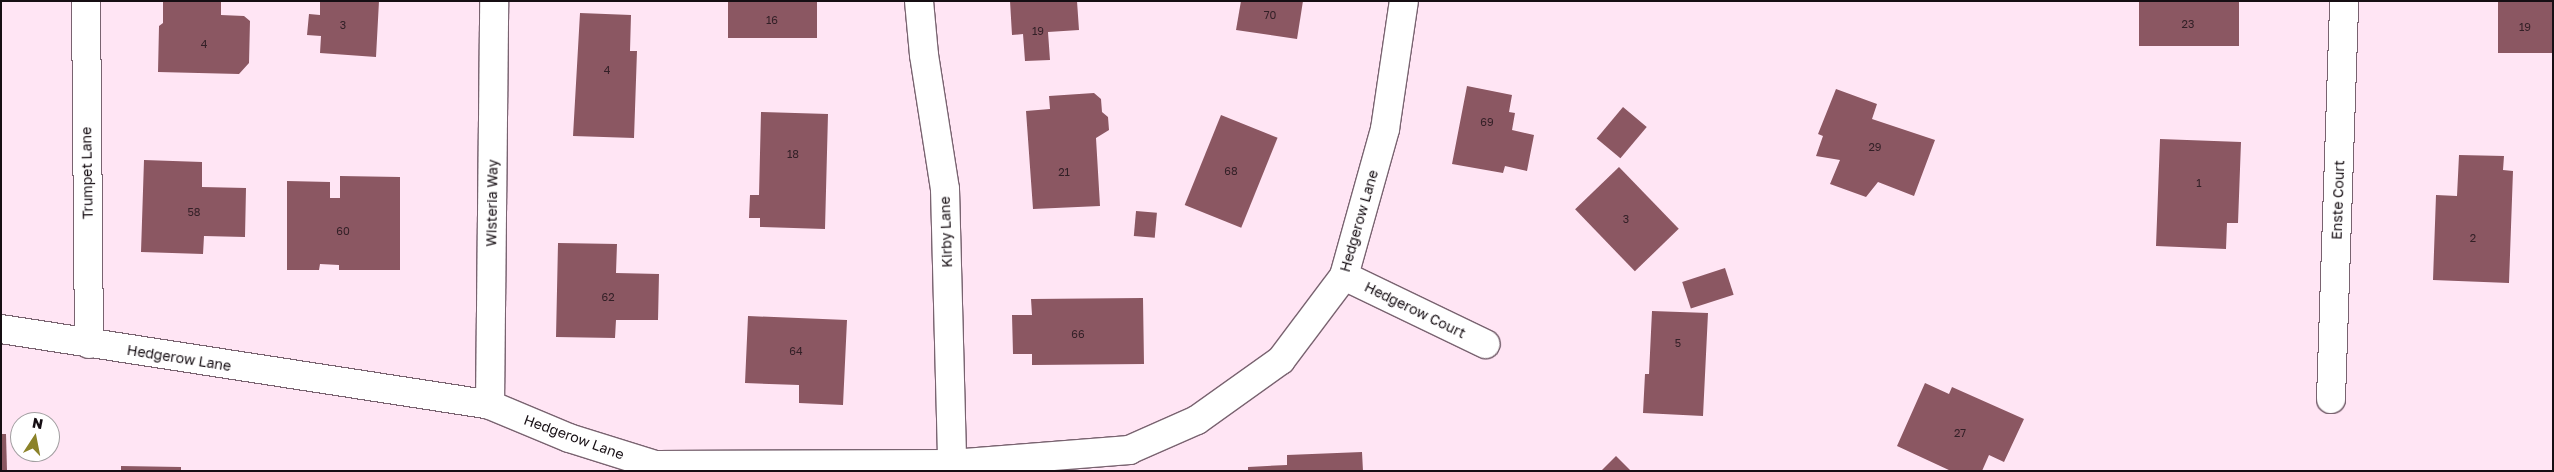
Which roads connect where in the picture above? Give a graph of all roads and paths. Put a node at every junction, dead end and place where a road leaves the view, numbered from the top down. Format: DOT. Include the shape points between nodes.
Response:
graph roads {
  1 [pos="86,1"];
  2 [pos="494,1"];
  3 [pos="919,1"];
  4 [pos="1404,1"];
  5 [pos="2344,1"];
  6 [pos="1344,276"];
  7 [pos="1,329"];
  8 [pos="89,344"];
  9 [pos="1485,344"];
  10 [pos="2332,399"];
  11 [pos="490,405"];
  12 [pos="952,464"];
  1 -- 8 [label="street, Trumpet Lane"];
  2 -- 11 [label="street, Wisteria Way"];
  3 -- 12 [label="street, Kirby Lane" via="945,189"];
  4 -- 6 [label="street, Hedgerow Lane" via="1385,129"];
  5 -- 10 [label="street, Enste Court"];
  6 -- 9 [label="street, Hedgerow Court"];
  6 -- 12 [label="street, Hedgerow Lane" via="1281,360 1197,420 1129,450"];
  7 -- 8 [label="street, Hedgerow Lane"];
  8 -- 11 [label="street, Hedgerow Lane"];
  11 -- 12 [label="street, Hedgerow Lane" via="569,438 655,465"];
}
